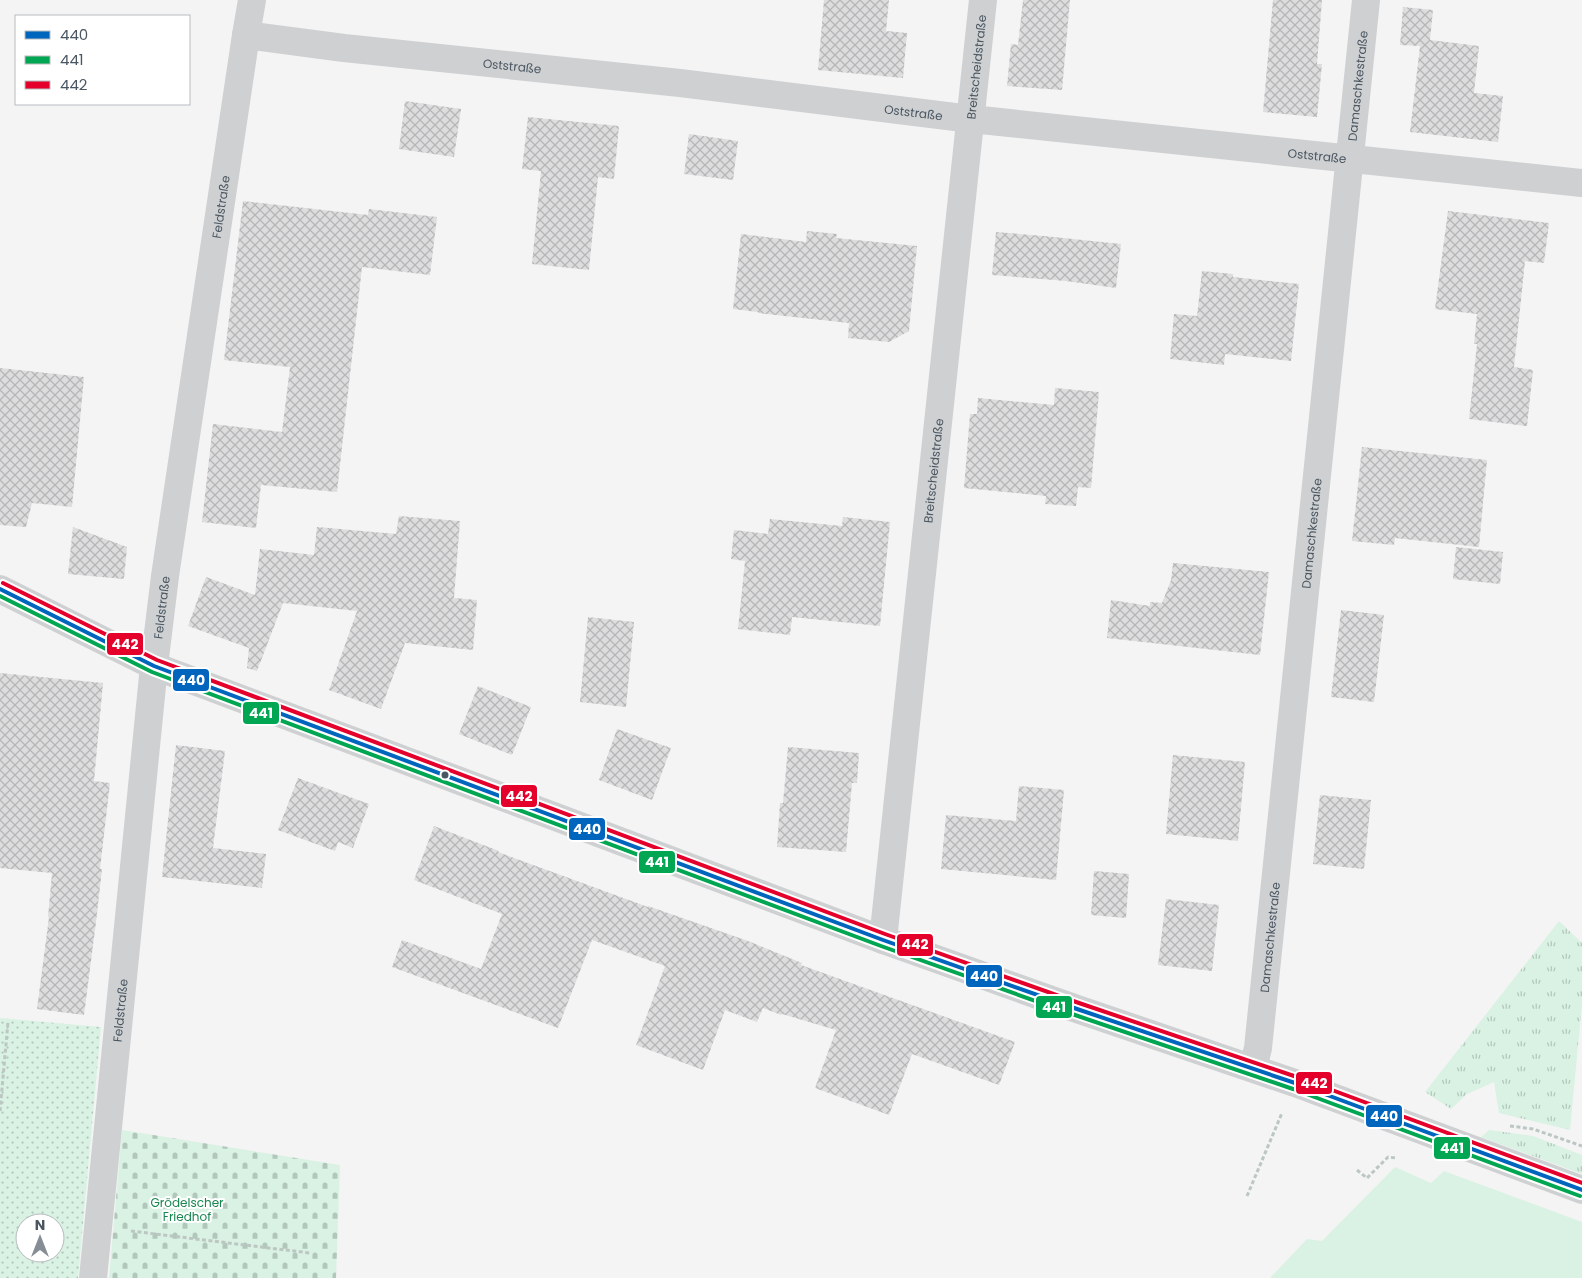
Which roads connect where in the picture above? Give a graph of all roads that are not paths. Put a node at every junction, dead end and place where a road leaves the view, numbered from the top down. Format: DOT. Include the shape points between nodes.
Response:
graph roads {
  1 [pos="252,0"];
  2 [pos="983,0"];
  3 [pos="1366,0"];
  4 [pos="246,35"];
  5 [pos="971,119"];
  6 [pos="1350,159"];
  7 [pos="1582,183"];
  8 [pos="0,589"];
  9 [pos="154,666"];
  10 [pos="883,940"];
  11 [pos="1253,1068"];
  12 [pos="1582,1190"];
  13 [pos="94,1278"];
  1 -- 4 [label="street, Feldstraße"];
  2 -- 5 [label="street, Breitscheidstraße"];
  3 -- 6 [label="street, Damaschkestraße"];
  4 -- 5 [label="street, Oststraße"];
  4 -- 9 [label="street, Feldstraße"];
  5 -- 6 [label="street, Oststraße"];
  5 -- 10 [label="street, Breitscheidstraße"];
  6 -- 7 [label="street, Oststraße"];
  6 -- 11 [label="street, Damaschkestraße" via="1260,1038"];
  8 -- 9 [label="street"];
  9 -- 10 [label="street"];
  9 -- 13 [label="street, Feldstraße"];
  10 -- 11 [label="street"];
  11 -- 12 [label="street"];
}
